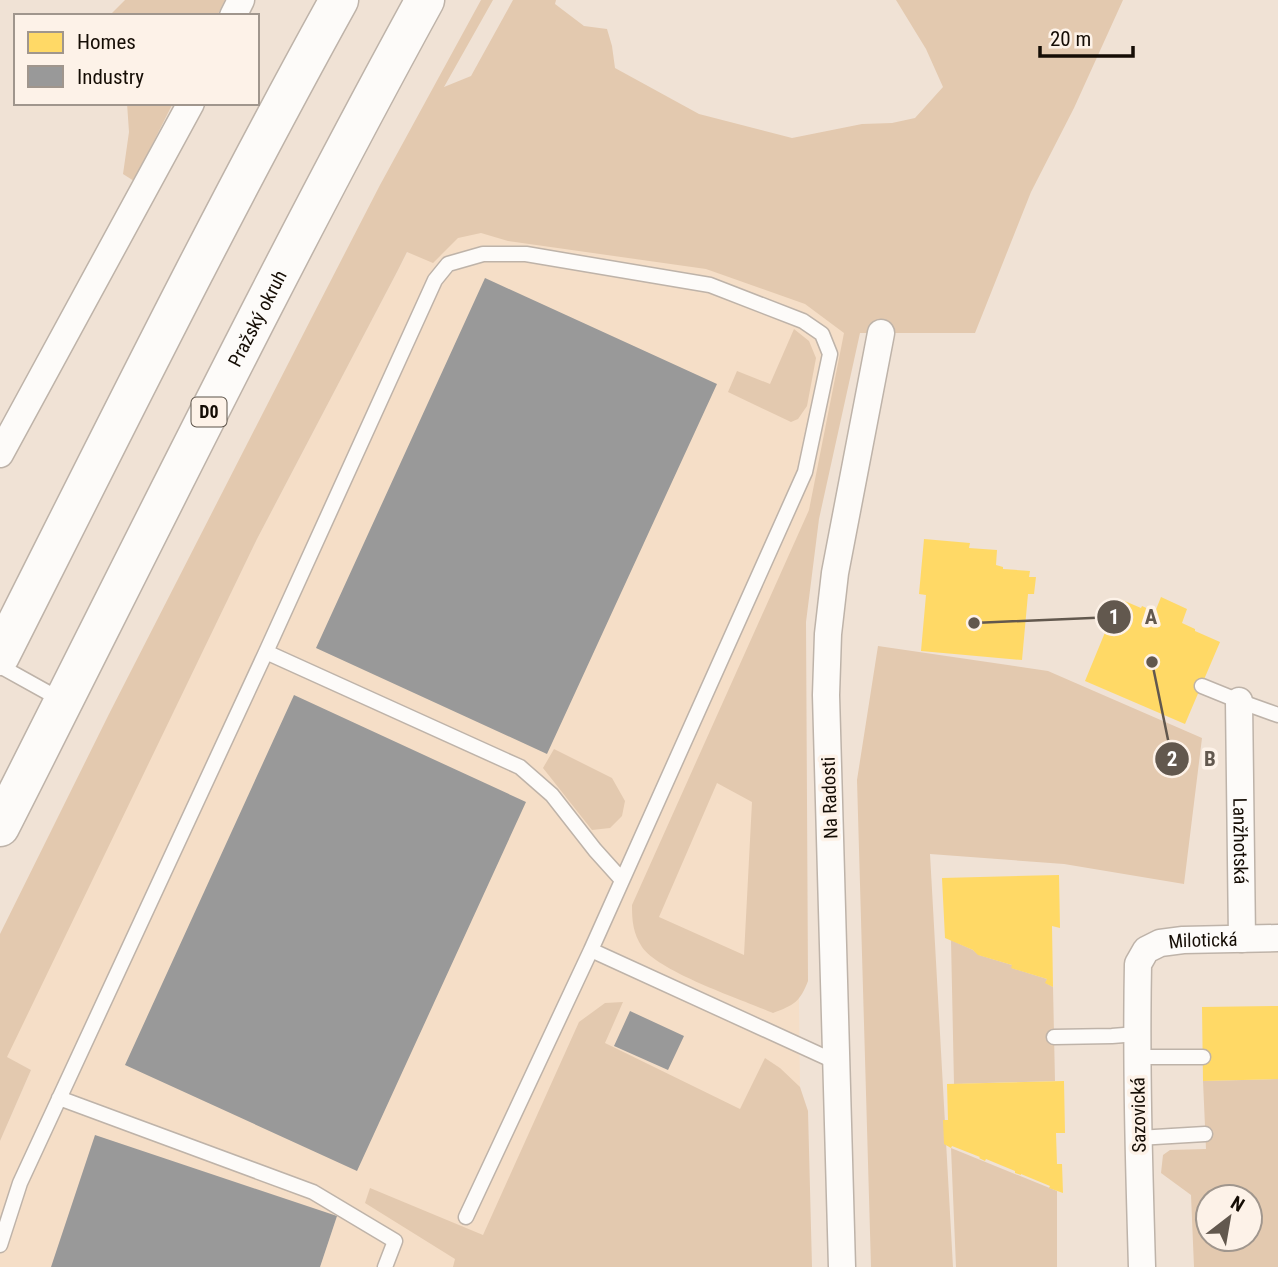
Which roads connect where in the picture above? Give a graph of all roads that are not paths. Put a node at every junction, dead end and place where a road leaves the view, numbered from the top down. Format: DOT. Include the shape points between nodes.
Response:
graph roads {
  1 [pos="340,0"];
  2 [pos="425,0"];
  3 [pos="190,105"];
  4 [pos="881,333"];
  5 [pos="0,454"];
  6 [pos="266,652"];
  7 [pos="0,656"];
  8 [pos="0,666"];
  9 [pos="1202,686"];
  10 [pos="64,701"];
  11 [pos="1239,701"];
  12 [pos="1278,715"];
  13 [pos="0,827"];
  14 [pos="622,880"];
  15 [pos="1278,938"];
  16 [pos="1242,939"];
  17 [pos="591,950"];
  18 [pos="1138,964"];
  19 [pos="1054,1037"];
  20 [pos="1137,1045"];
  21 [pos="1203,1057"];
  22 [pos="836,1062"];
  23 [pos="59,1098"];
  24 [pos="1205,1134"];
  25 [pos="1138,1138"];
  26 [pos="466,1217"];
  27 [pos="0,1245"];
  28 [pos="385,1267"];
  29 [pos="842,1267"];
  30 [pos="1142,1267"];
  1 -- 7 [label="highway"];
  2 -- 10 [label="highway, Pražský okruh / D0" via="284,265"];
  3 -- 5 [label="street"];
  4 -- 22 [label="street, Na Radosti" via="835,573 828,634"];
  6 -- 14 [label="lane" via="520,767 552,795"];
  6 -- 14 [label="lane" via="435,280 448,264 483,254 526,254 710,285 803,321 822,334 830,354 805,472"];
  6 -- 23 [label="lane"];
  8 -- 10 [label="lane"];
  9 -- 11 [label="lane"];
  10 -- 13 [label="highway, Pražský okruh / D0"];
  11 -- 12 [label="lane"];
  11 -- 16 [label="street, Lanžhotská"];
  14 -- 17 [label="lane"];
  15 -- 16 [label="street, Milotická"];
  16 -- 18 [label="street, Milotická" via="1160,943 1146,950"];
  17 -- 22 [label="lane"];
  17 -- 26 [label="lane"];
  18 -- 20 [label="street, Sazovická"];
  19 -- 20 [label="lane" via="1112,1036"];
  20 -- 21 [label="lane"];
  20 -- 25 [label="street, Sazovická"];
  22 -- 29 [label="street, Na Radosti"];
  23 -- 27 [label="lane" via="20,1183"];
  23 -- 28 [label="lane" via="313,1192 395,1241"];
  24 -- 25 [label="lane"];
  25 -- 30 [label="street, Sazovická"];
}
